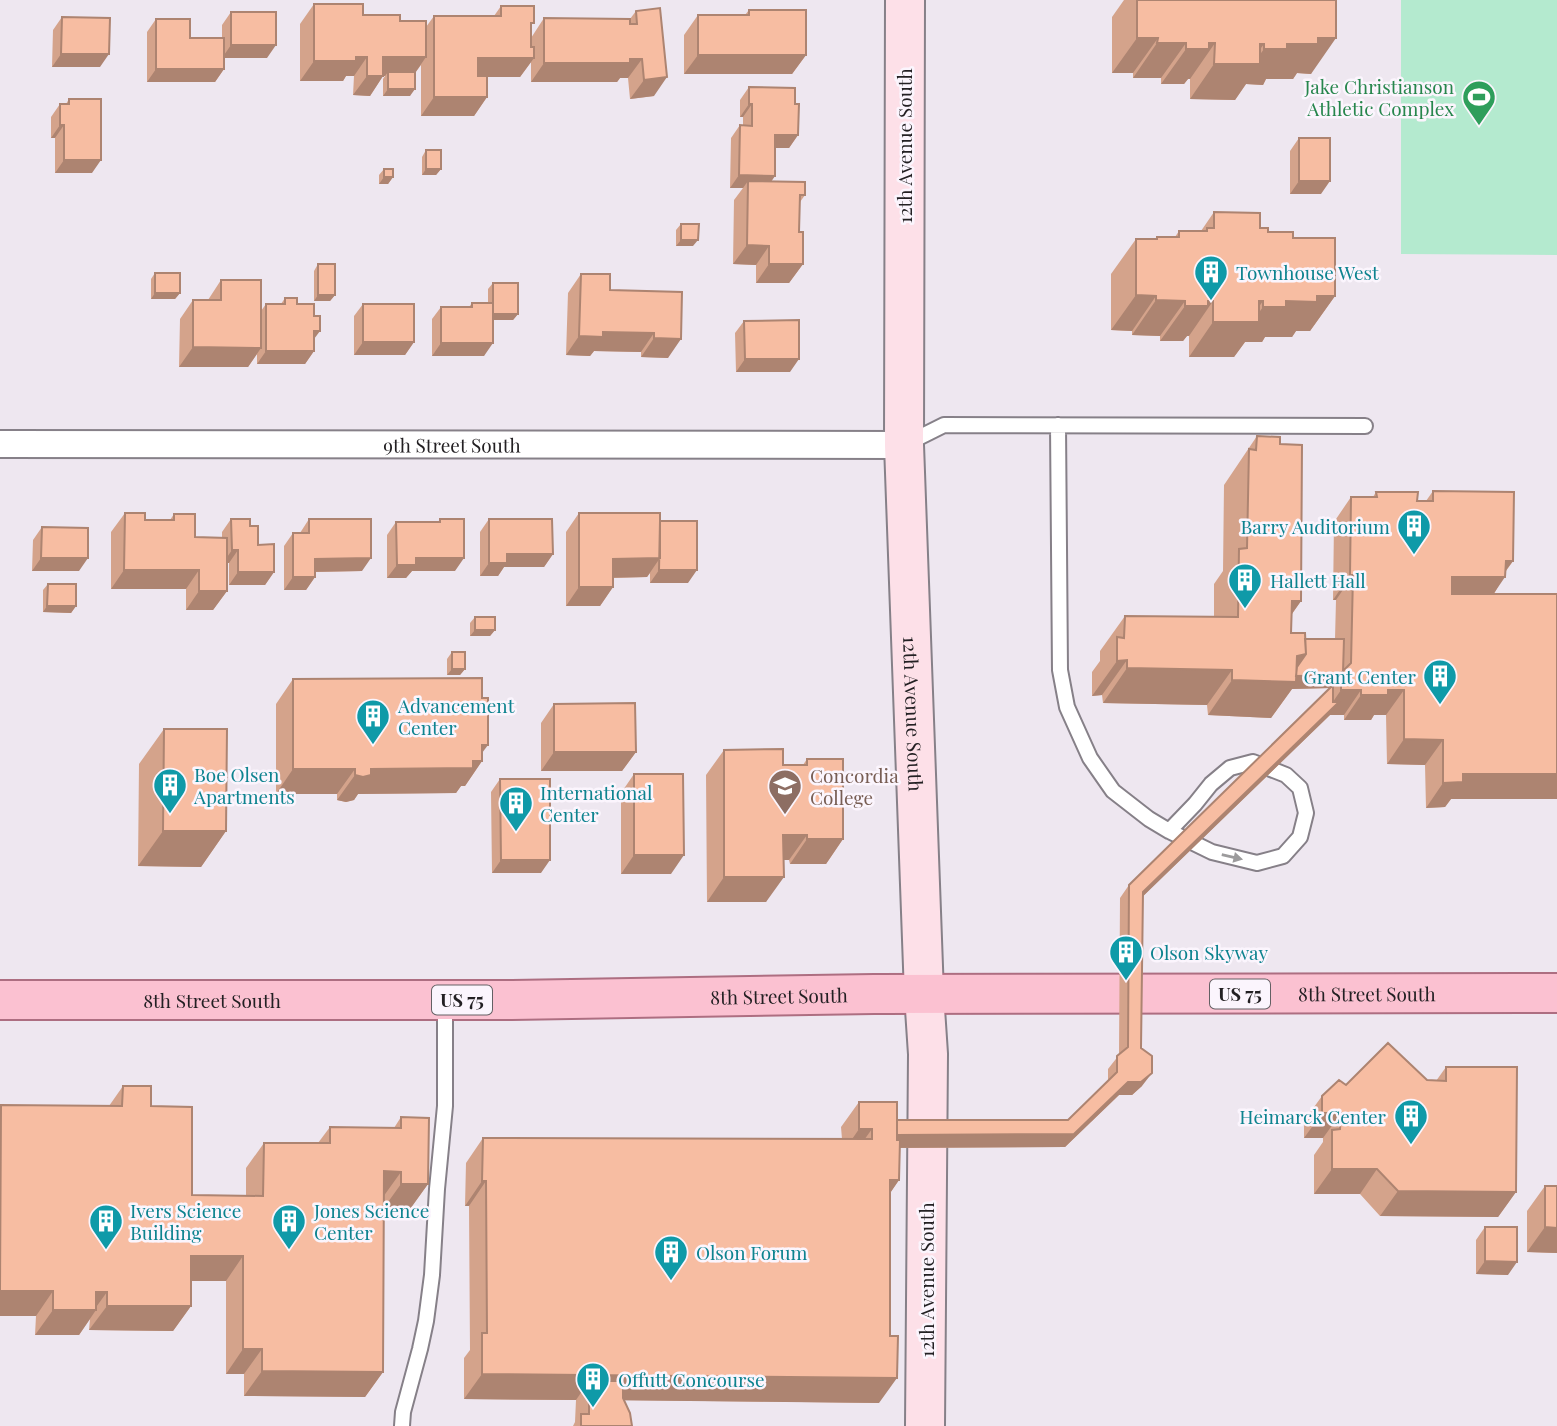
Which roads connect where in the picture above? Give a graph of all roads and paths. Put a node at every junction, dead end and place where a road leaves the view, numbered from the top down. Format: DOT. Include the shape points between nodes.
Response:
graph roads {
  1 [pos="905,0"];
  2 [pos="1058,425"];
  3 [pos="1365,426"];
  4 [pos="0,444"];
  5 [pos="904,445"];
  6 [pos="1169,831"];
  7 [pos="1557,993"];
  8 [pos="924,994"];
  9 [pos="0,1000"];
  10 [pos="445,1000"];
  11 [pos="402,1426"];
  12 [pos="925,1426"];
  1 -- 5 [label="street, 12th Avenue South"];
  2 -- 3 [label="lane"];
  2 -- 5 [label="lane" via="944,425"];
  2 -- 6 [label="lane" via="1060,670 1067,706 1090,758 1113,791"];
  4 -- 5 [label="street, 9th Street South"];
  5 -- 8 [label="street, 12th Avenue South"];
  6 -- 6 [label="lane, one-way" via="1212,852 1257,863 1283,856 1300,837 1306,813 1300,788 1286,775 1253,762 1230,768"];
  7 -- 8 [label="main road, 8th Street South / US 75"];
  8 -- 10 [label="main road, 8th Street South / US 75"];
  8 -- 12 [label="street, 12th Avenue South" via="928,1054"];
  9 -- 10 [label="main road, 8th Street South / US 75"];
  10 -- 11 [label="lane" via="445,1106 432,1275"];
}
